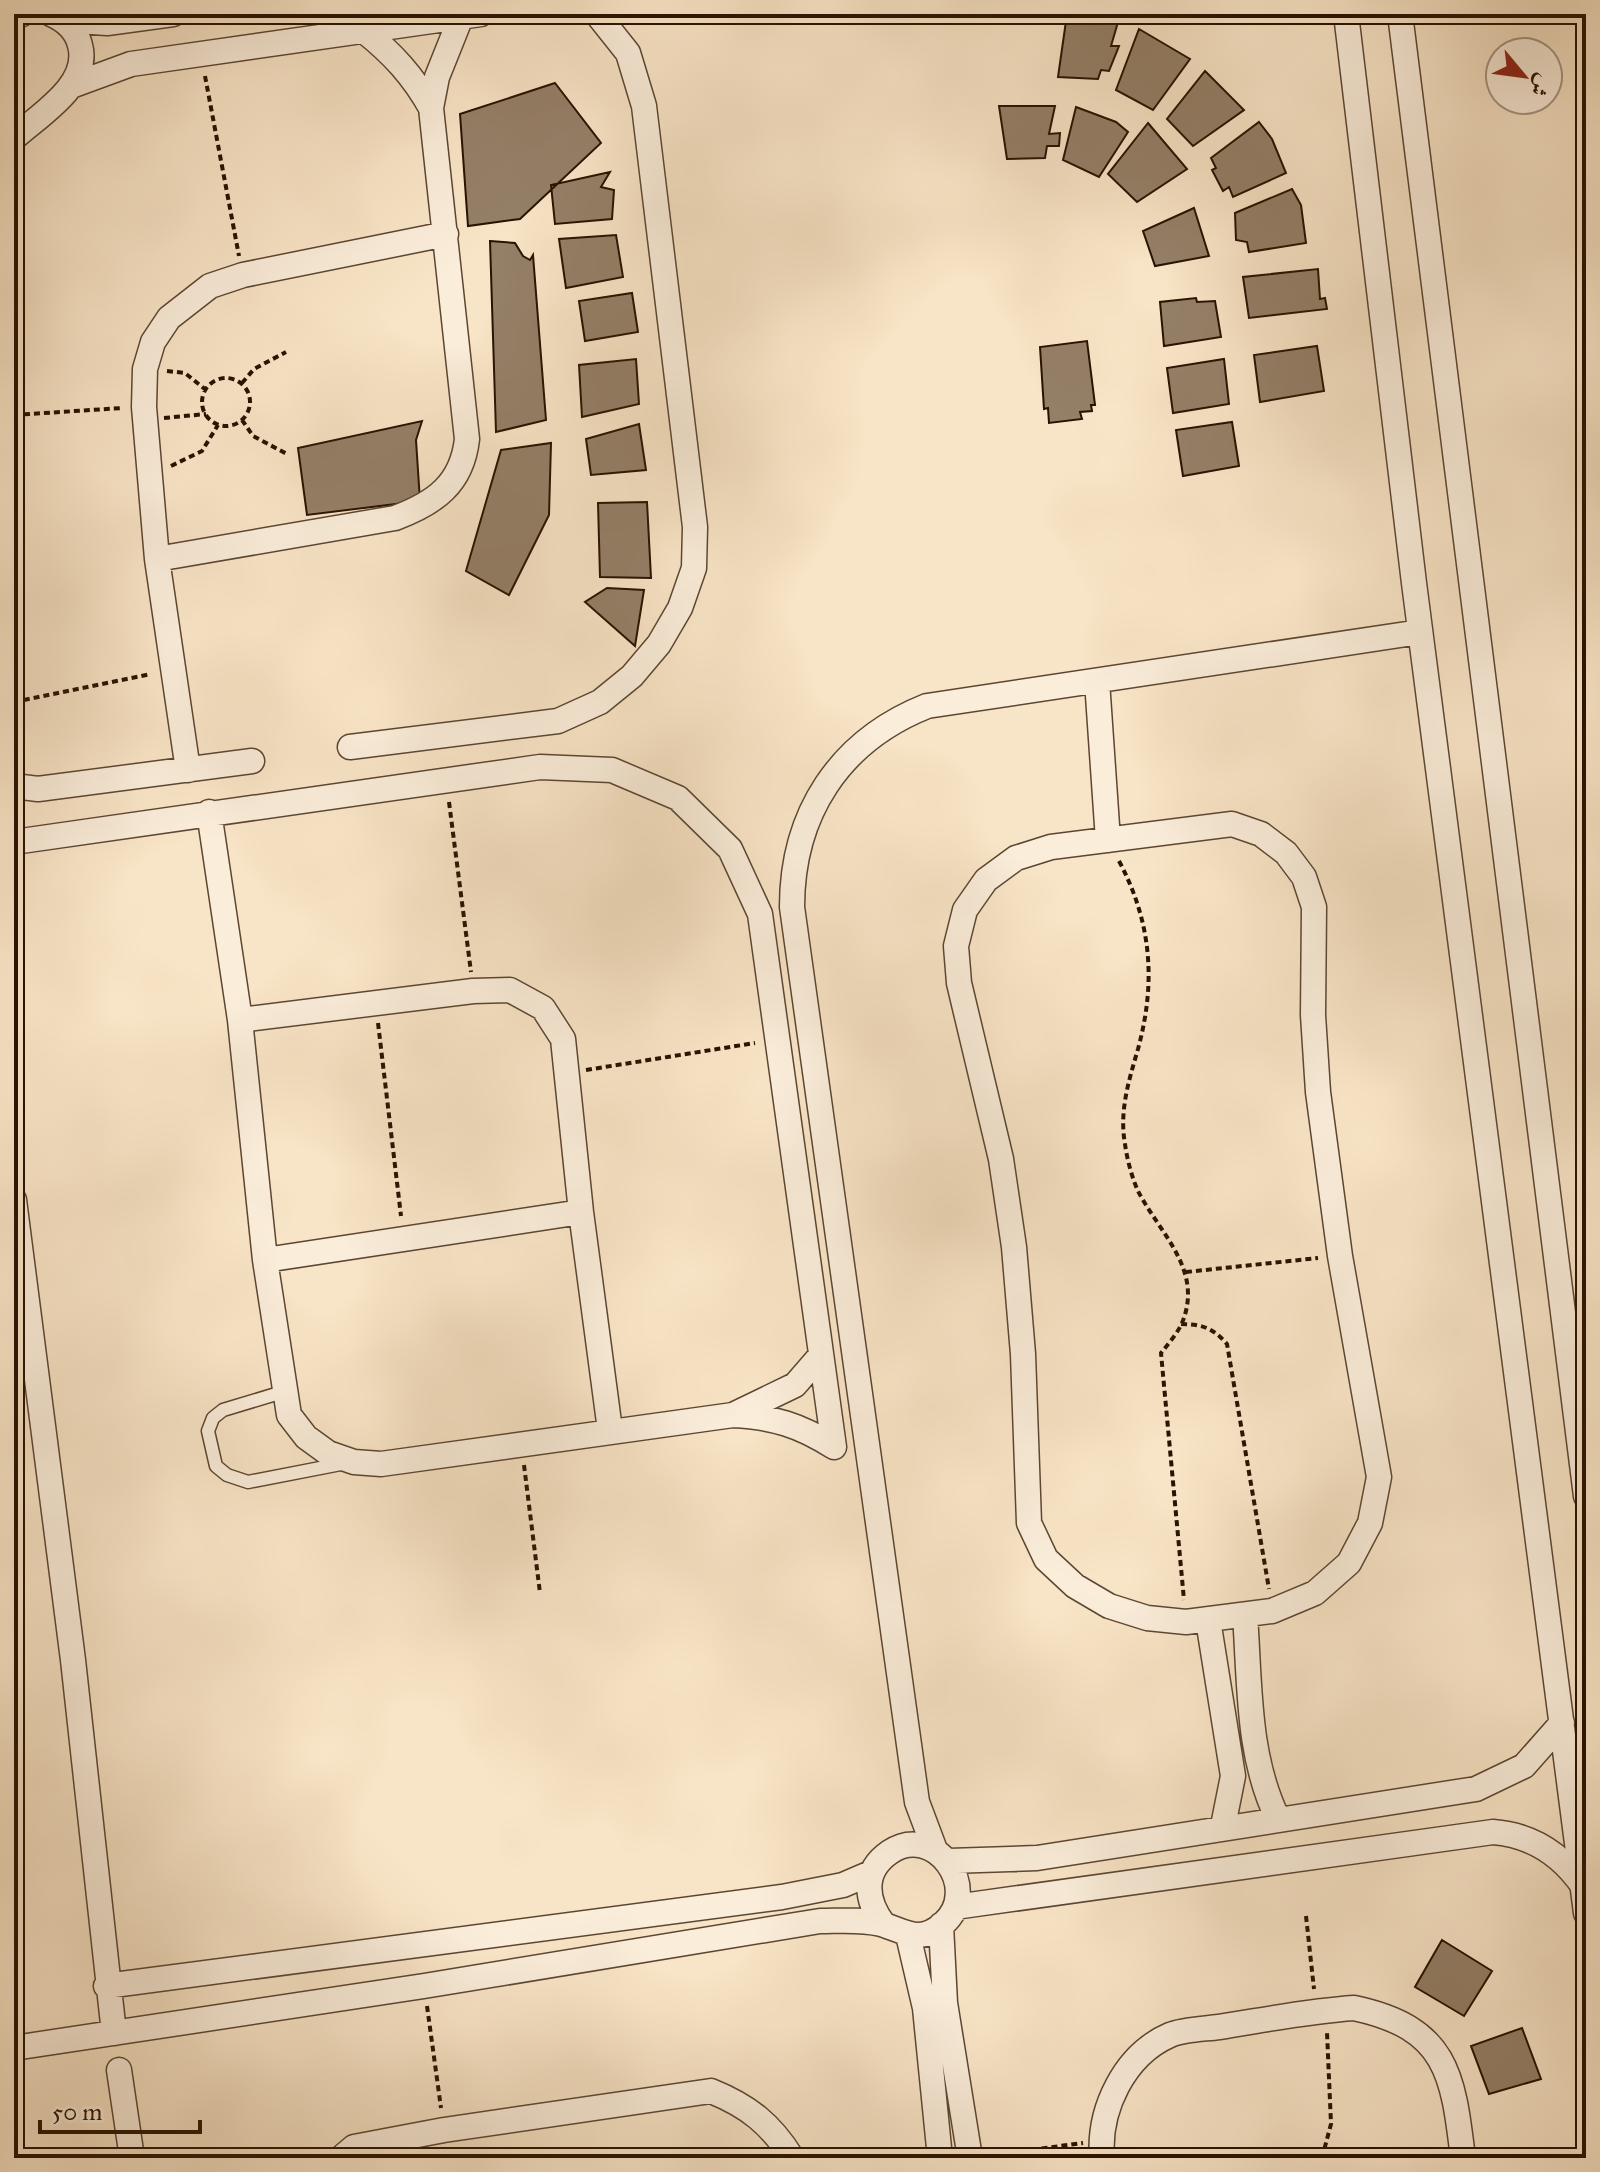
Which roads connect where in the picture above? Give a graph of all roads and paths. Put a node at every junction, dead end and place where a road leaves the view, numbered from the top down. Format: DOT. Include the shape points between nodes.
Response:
graph roads {
  1 [pos="22,14"];
  2 [pos="173,14"];
  3 [pos="597,14"];
  4 [pos="1346,14"];
  5 [pos="1400,14"];
  6 [pos="55,16"];
  7 [pos="471,16"];
  8 [pos="14,18"];
  9 [pos="364,31"];
  10 [pos="201,54"];
  11 [pos="71,86"];
  12 [pos="431,108"];
  13 [pos="14,138"];
  14 [pos="446,234"];
  15 [pos="243,275"];
  16 [pos="286,352"];
  17 [pos="145,369"];
  18 [pos="242,383"];
  19 [pos="206,390"];
  20 [pos="145,413"];
  21 [pos="206,414"];
  22 [pos="14,415"];
  23 [pos="242,420"];
  24 [pos="218,425"];
  25 [pos="287,454"];
  26 [pos="150,476"];
  27 [pos="157,559"];
  28 [pos="1420,632"];
  29 [pos="173,669"];
  30 [pos="1097,681"];
  31 [pos="14,702"];
  32 [pos="350,747"];
  33 [pos="252,761"];
  34 [pos="188,770"];
  35 [pos="447,780"];
  36 [pos="14,786"];
  37 [pos="209,812"];
  38 [pos="1108,840"];
  39 [pos="14,842"];
  40 [pos="473,991"];
  41 [pos="376,1003"];
  42 [pos="240,1020"];
  43 [pos="778,1040"];
  44 [pos="569,1073"];
  45 [pos="14,1200"];
  46 [pos="581,1212"];
  47 [pos="404,1239"];
  48 [pos="1340,1256"];
  49 [pos="265,1260"];
  50 [pos="1186,1272"];
  51 [pos="1181,1324"];
  52 [pos="821,1355"];
  53 [pos="286,1391"];
  54 [pos="733,1415"];
  55 [pos="610,1430"];
  56 [pos="522,1443"];
  57 [pos="354,1462"];
  58 [pos="1586,1496"];
  59 [pos="540,1593"];
  60 [pos="1272,1611"];
  61 [pos="1245,1615"];
  62 [pos="1197,1621"];
  63 [pos="1562,1723"];
  64 [pos="1278,1819"];
  65 [pos="1223,1826"];
  66 [pos="942,1856"];
  67 [pos="871,1873"];
  68 [pos="1583,1886"];
  69 [pos="1586,1913"];
  70 [pos="948,1916"];
  71 [pos="1306,1916"];
  72 [pos="884,1925"];
  73 [pos="908,1935"];
  74 [pos="106,1986"];
  75 [pos="424,1986"];
  76 [pos="1321,2011"];
  77 [pos="938,2029"];
  78 [pos="114,2033"];
  79 [pos="14,2048"];
  80 [pos="119,2070"];
  81 [pos="444,2130"];
  82 [pos="1102,2149"];
  83 [pos="132,2158"];
  84 [pos="341,2158"];
  85 [pos="792,2158"];
  86 [pos="940,2158"];
  87 [pos="970,2158"];
  88 [pos="1185,2158"];
  89 [pos="1238,2158"];
  90 [pos="1322,2158"];
  91 [pos="1463,2158"];
  1 -- 8 [label="street"];
  2 -- 6 [label="street" via="107,23"];
  3 -- 32 [label="street" via="628,53 644,106 695,527 694,568 680,608 659,644 600,702 558,721"];
  4 -- 28 [label="street"];
  5 -- 58 [label="street"];
  6 -- 11 [label="street" via="78,38 82,50"];
  7 -- 9 [label="street"];
  7 -- 12 [label="street" via="437,77"];
  9 -- 10 [label="street"];
  9 -- 12 [label="street" via="414,78"];
  10 -- 11 [label="street" via="114,68"];
  10 -- 15 [label="path"];
  11 -- 13 [label="street"];
  12 -- 14 [label="street"];
  14 -- 15 [label="street"];
  14 -- 27 [label="street" via="467,439 455,480 430,502 395,518"];
  15 -- 17 [label="street" via="210,286 169,318 153,342"];
  16 -- 18 [label="path" via="261,364"];
  17 -- 19 [label="path" via="185,373"];
  17 -- 20 [label="street"];
  18 -- 19 [label="path" via="226,378"];
  18 -- 23 [label="path" via="250,406"];
  19 -- 21 [label="path"];
  20 -- 21 [label="path"];
  20 -- 22 [label="path"];
  20 -- 26 [label="street"];
  21 -- 24 [label="path"];
  23 -- 24 [label="path"];
  23 -- 25 [label="path" via="253,436"];
  24 -- 26 [label="path" via="202,451"];
  26 -- 27 [label="street"];
  27 -- 29 [label="street"];
  28 -- 30 [label="street"];
  28 -- 63 [label="street"];
  29 -- 31 [label="path"];
  29 -- 34 [label="street"];
  30 -- 38 [label="street"];
  30 -- 66 [label="street" via="927,706 885,726 832,774 808,815 795,860 792,907 913,1777 917,1802"];
  33 -- 34 [label="street"];
  34 -- 36 [label="street" via="38,789"];
  35 -- 37 [label="street"];
  35 -- 40 [label="path"];
  35 -- 43 [label="street" via="540,767 612,770 678,798 730,849 760,914"];
  37 -- 39 [label="street"];
  37 -- 42 [label="street"];
  38 -- 48 [label="street" via="1232,824 1261,834 1286,853 1304,877 1314,907 1318,1092"];
  38 -- 50 [label="path" via="1132,885 1148,938 1151,993 1125,1094 1124,1142 1137,1189"];
  38 -- 62 [label="street" via="1051,847 1016,858 986,880 965,910 956,946 959,983 1001,1159 1014,1247 1029,1523 1046,1559 1075,1586 1109,1606"];
  40 -- 41 [label="street"];
  40 -- 44 [label="street" via="510,990 543,1008 563,1039"];
  41 -- 42 [label="street"];
  41 -- 47 [label="path"];
  42 -- 49 [label="street"];
  43 -- 44 [label="path"];
  43 -- 52 [label="street"];
  44 -- 46 [label="street"];
  45 -- 74 [label="street" via="73,1660"];
  46 -- 47 [label="street"];
  46 -- 55 [label="street"];
  47 -- 49 [label="street"];
  48 -- 50 [label="path"];
  48 -- 60 [label="street" via="1379,1477 1370,1523 1349,1563 1315,1593"];
  49 -- 53 [label="street"];
  50 -- 51 [label="path"];
  51 -- 60 [label="path" via="1199,1324 1227,1344"];
  51 -- 62 [label="path" via="1161,1353"];
  52 -- 54 [label="street" via="795,1385"];
  52 -- 54 [label="street" via="834,1447 804,1427 769,1417"];
  53 -- 57 [label="street" via="289,1415 306,1437 328,1453"];
  53 -- 57 [label="lane" via="223,1410 213,1418 208,1431 216,1466 248,1482"];
  54 -- 55 [label="street"];
  55 -- 56 [label="street"];
  56 -- 57 [label="street" via="381,1464"];
  56 -- 59 [label="path"];
  60 -- 61 [label="street"];
  61 -- 62 [label="street"];
  61 -- 64 [label="street" via="1256,1756"];
  62 -- 65 [label="street" via="1233,1776"];
  63 -- 64 [label="street" via="1539,1754 1493,1783"];
  63 -- 68 [label="street"];
  64 -- 65 [label="street"];
  65 -- 66 [label="street" via="1037,1858"];
  66 -- 67 [label="street" via="916,1844 897,1847 880,1858"];
  66 -- 70 [label="street" via="958,1891"];
  67 -- 72 [label="street" via="872,1910"];
  67 -- 74 [label="street" via="798,1895"];
  68 -- 69 [label="street"];
  68 -- 70 [label="street" via="1549,1850 1493,1832"];
  70 -- 73 [label="street" via="925,1934"];
  70 -- 77 [label="street"];
  71 -- 76 [label="path"];
  72 -- 73 [label="street"];
  72 -- 75 [label="street" via="820,1921"];
  73 -- 77 [label="street"];
  74 -- 78 [label="street"];
  75 -- 78 [label="street"];
  75 -- 81 [label="path"];
  76 -- 82 [label="street" via="1171,2035 1143,2053 1121,2078 1107,2108"];
  76 -- 90 [label="path" via="1331,2124"];
  76 -- 91 [label="street" via="1354,2008 1381,2014 1427,2043 1455,2090"];
  77 -- 86 [label="street"];
  77 -- 87 [label="street"];
  78 -- 79 [label="street"];
  80 -- 83 [label="street"];
  81 -- 84 [label="street" via="354,2147"];
  81 -- 85 [label="street" via="711,2091 759,2116"];
  82 -- 87 [label="path"];
  88 -- 89 [label="path" via="1212,2153"];
}
